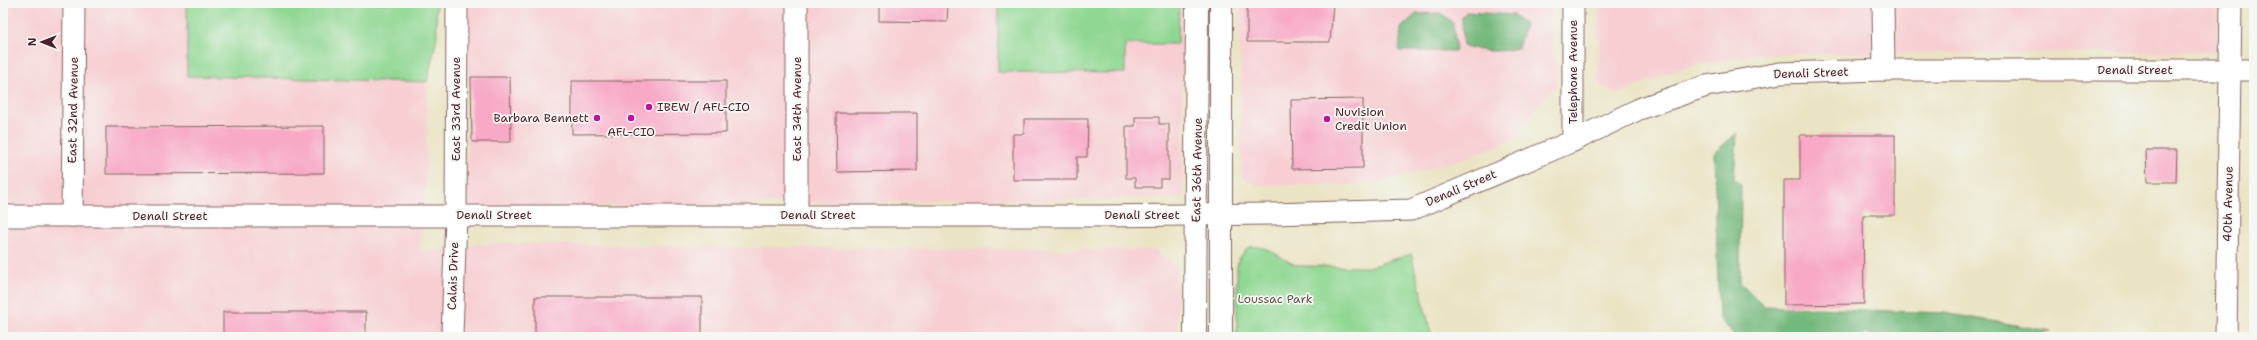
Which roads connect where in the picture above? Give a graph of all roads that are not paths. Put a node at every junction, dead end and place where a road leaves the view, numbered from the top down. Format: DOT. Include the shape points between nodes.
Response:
graph roads {
  1 [pos="74,3"];
  2 [pos="457,3"];
  3 [pos="797,3"];
  4 [pos="1197,3"];
  5 [pos="1221,3"];
  6 [pos="1573,3"];
  7 [pos="1883,3"];
  8 [pos="2231,3"];
  9 [pos="1884,70"];
  10 [pos="2230,70"];
  11 [pos="2254,70"];
  12 [pos="1573,141"];
  13 [pos="1221,214"];
  14 [pos="456,215"];
  15 [pos="797,215"];
  16 [pos="1196,215"];
  17 [pos="3,216"];
  18 [pos="72,216"];
  19 [pos="452,337"];
  20 [pos="1195,337"];
  21 [pos="1221,337"];
  22 [pos="2226,337"];
  1 -- 18 [label="street, East 32nd Avenue"];
  2 -- 14 [label="street, East 33rd Avenue"];
  3 -- 15 [label="street, East 34th Avenue"];
  4 -- 16 [label="main road, East 36th Avenue"];
  5 -- 13 [label="main road, East 36th Avenue"];
  6 -- 12 [label="street, Telephone Avenue"];
  7 -- 9 [label="street"];
  8 -- 10 [label="street, 40th Avenue"];
  9 -- 10 [label="street, Denali Street"];
  9 -- 12 [label="street, Denali Street" via="1780,73 1706,86 1639,109"];
  10 -- 11 [label="street, Denali Street"];
  10 -- 22 [label="street, 40th Avenue"];
  12 -- 13 [label="street, Denali Street" via="1411,210"];
  13 -- 16 [label="street, Denali Street"];
  13 -- 21 [label="main road, East 36th Avenue"];
  14 -- 15 [label="street, Denali Street"];
  14 -- 18 [label="street, Denali Street"];
  14 -- 19 [label="street, Calais Drive"];
  15 -- 16 [label="street, Denali Street"];
  16 -- 20 [label="main road, East 36th Avenue"];
  17 -- 18 [label="street, Denali Street"];
}
